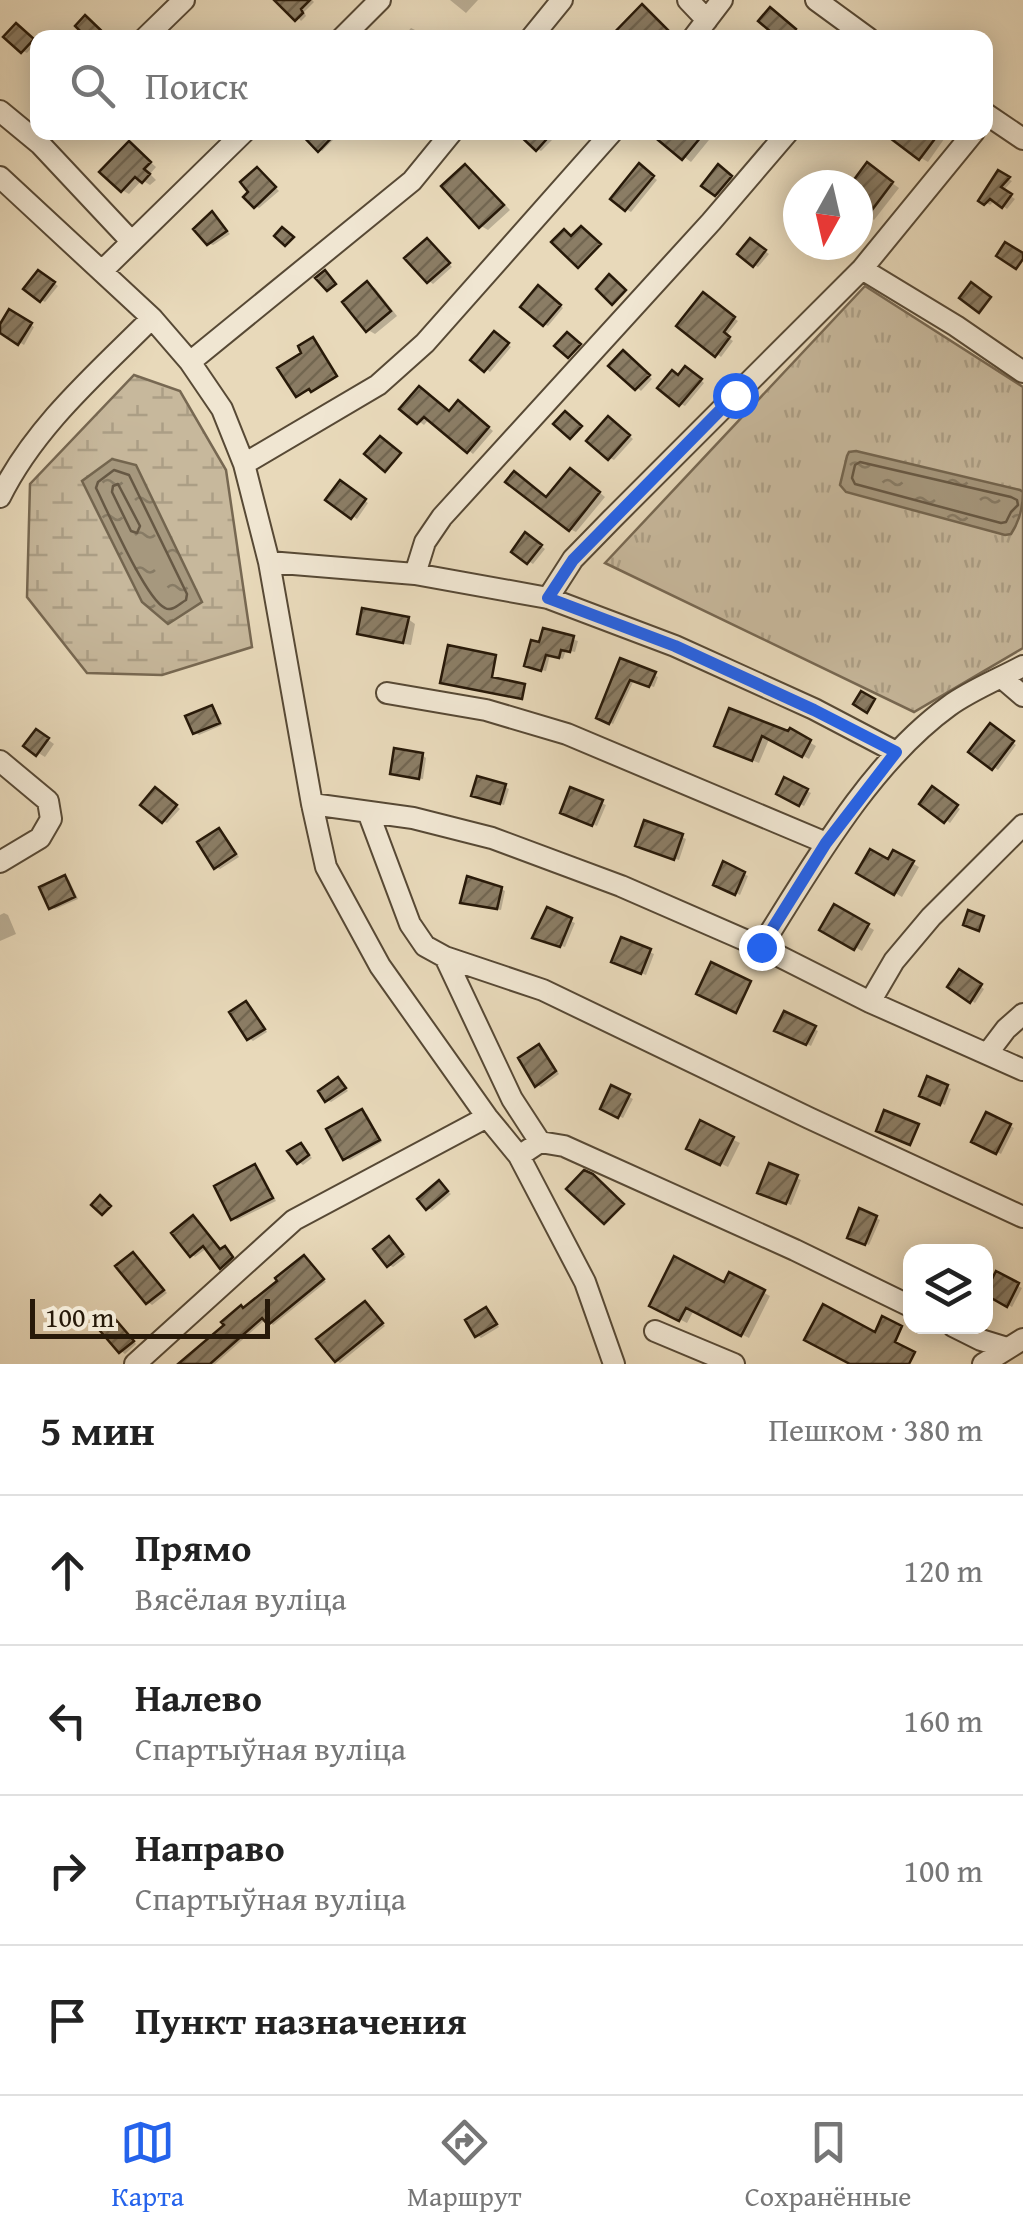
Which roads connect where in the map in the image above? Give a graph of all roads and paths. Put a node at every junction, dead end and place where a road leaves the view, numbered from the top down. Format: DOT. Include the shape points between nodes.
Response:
graph roads {
  1 [pos="184,0"];
  2 [pos="380,0"];
  3 [pos="562,0"];
  4 [pos="688,0"];
  5 [pos="722,0"];
  6 [pos="816,0"];
  7 [pos="707,20"];
  8 [pos="153,30"];
  9 [pos="350,30"];
  10 [pos="537,30"];
  11 [pos="699,30"];
  12 [pos="857,30"];
  13 [pos="0,112"];
  14 [pos="993,120"];
  15 [pos="30,129"];
  16 [pos="1023,139"];
  17 [pos="48,140"];
  18 [pos="236,140"];
  19 [pos="445,140"];
  20 [pos="605,140"];
  21 [pos="781,140"];
  22 [pos="968,140"];
  23 [pos="0,177"];
  24 [pos="132,241"];
  25 [pos="102,270"];
  26 [pos="862,270"];
  27 [pos="152,318"];
  28 [pos="190,362"];
  29 [pos="1023,372"];
  30 [pos="244,464"];
  31 [pos="0,497"];
  32 [pos="269,562"];
  33 [pos="415,574"];
  34 [pos="548,598"];
  35 [pos="1023,666"];
  36 [pos="1002,678"];
  37 [pos="386,694"];
  38 [pos="1023,696"];
  39 [pos="896,752"];
  40 [pos="0,761"];
  41 [pos="312,804"];
  42 [pos="368,812"];
  43 [pos="1023,825"];
  44 [pos="826,843"];
  45 [pos="0,862"];
  46 [pos="761,947"];
  47 [pos="445,958"];
  48 [pos="870,1002"];
  49 [pos="1023,1014"];
  50 [pos="987,1054"];
  51 [pos="1023,1070"];
  52 [pos="487,1116"];
  53 [pos="540,1142"];
  54 [pos="520,1156"];
  55 [pos="1023,1217"];
  56 [pos="903,1303"];
  57 [pos="656,1330"];
  58 [pos="969,1334"];
  59 [pos="1015,1344"];
  60 [pos="135,1364"];
  61 [pos="614,1364"];
  62 [pos="734,1364"];
  63 [pos="983,1364"];
  1 -- 8 [label="street"];
  2 -- 9 [label="street"];
  3 -- 10 [label="street"];
  4 -- 7 [label="street"];
  5 -- 7 [label="street"];
  6 -- 12 [label="street"];
  7 -- 11 [label="street"];
  13 -- 15 [label="street"];
  14 -- 16 [label="street"];
  17 -- 24 [label="street"];
  18 -- 24 [label="street"];
  19 -- 28 [label="street" via="412,180"];
  20 -- 30 [label="street" via="414,354 378,385"];
  21 -- 33 [label="street" via="442,518"];
  22 -- 26 [label="street"];
  23 -- 25 [label="street"];
  24 -- 25 [label="street"];
  25 -- 27 [label="street"];
  26 -- 29 [label="street"];
  26 -- 34 [label="street" via="612,519"];
  27 -- 28 [label="street"];
  27 -- 31 [label="street" via="42,430"];
  28 -- 30 [label="street" via="222,408"];
  30 -- 32 [label="street"];
  32 -- 33 [label="street"];
  32 -- 41 [label="street"];
  33 -- 34 [label="street"];
  34 -- 39 [label="street" via="675,646"];
  35 -- 36 [label="street"];
  36 -- 38 [label="street"];
  36 -- 39 [label="street" via="950,705"];
  37 -- 44 [label="street" via="486,710 568,734"];
  39 -- 44 [label="street"];
  40 -- 45 [label="street" via="48,802 51,819 40,838"];
  41 -- 42 [label="street"];
  41 -- 52 [label="street" via="326,867 380,966"];
  42 -- 46 [label="street" via="492,838"];
  42 -- 47 [label="street" via="410,924 424,946"];
  43 -- 48 [label="street" via="931,918"];
  44 -- 46 [label="street"];
  46 -- 48 [label="street"];
  47 -- 53 [label="street" via="512,1100"];
  47 -- 55 [label="street" via="543,990"];
  48 -- 50 [label="street"];
  49 -- 50 [label="street"];
  50 -- 51 [label="street"];
  52 -- 54 [label="street"];
  52 -- 60 [label="street" via="294,1220"];
  53 -- 54 [label="street"];
  53 -- 56 [label="street" via="564,1146"];
  54 -- 61 [label="street" via="585,1282"];
  57 -- 62 [label="street"];
  58 -- 59 [label="street"];
  59 -- 63 [label="street"];
}
